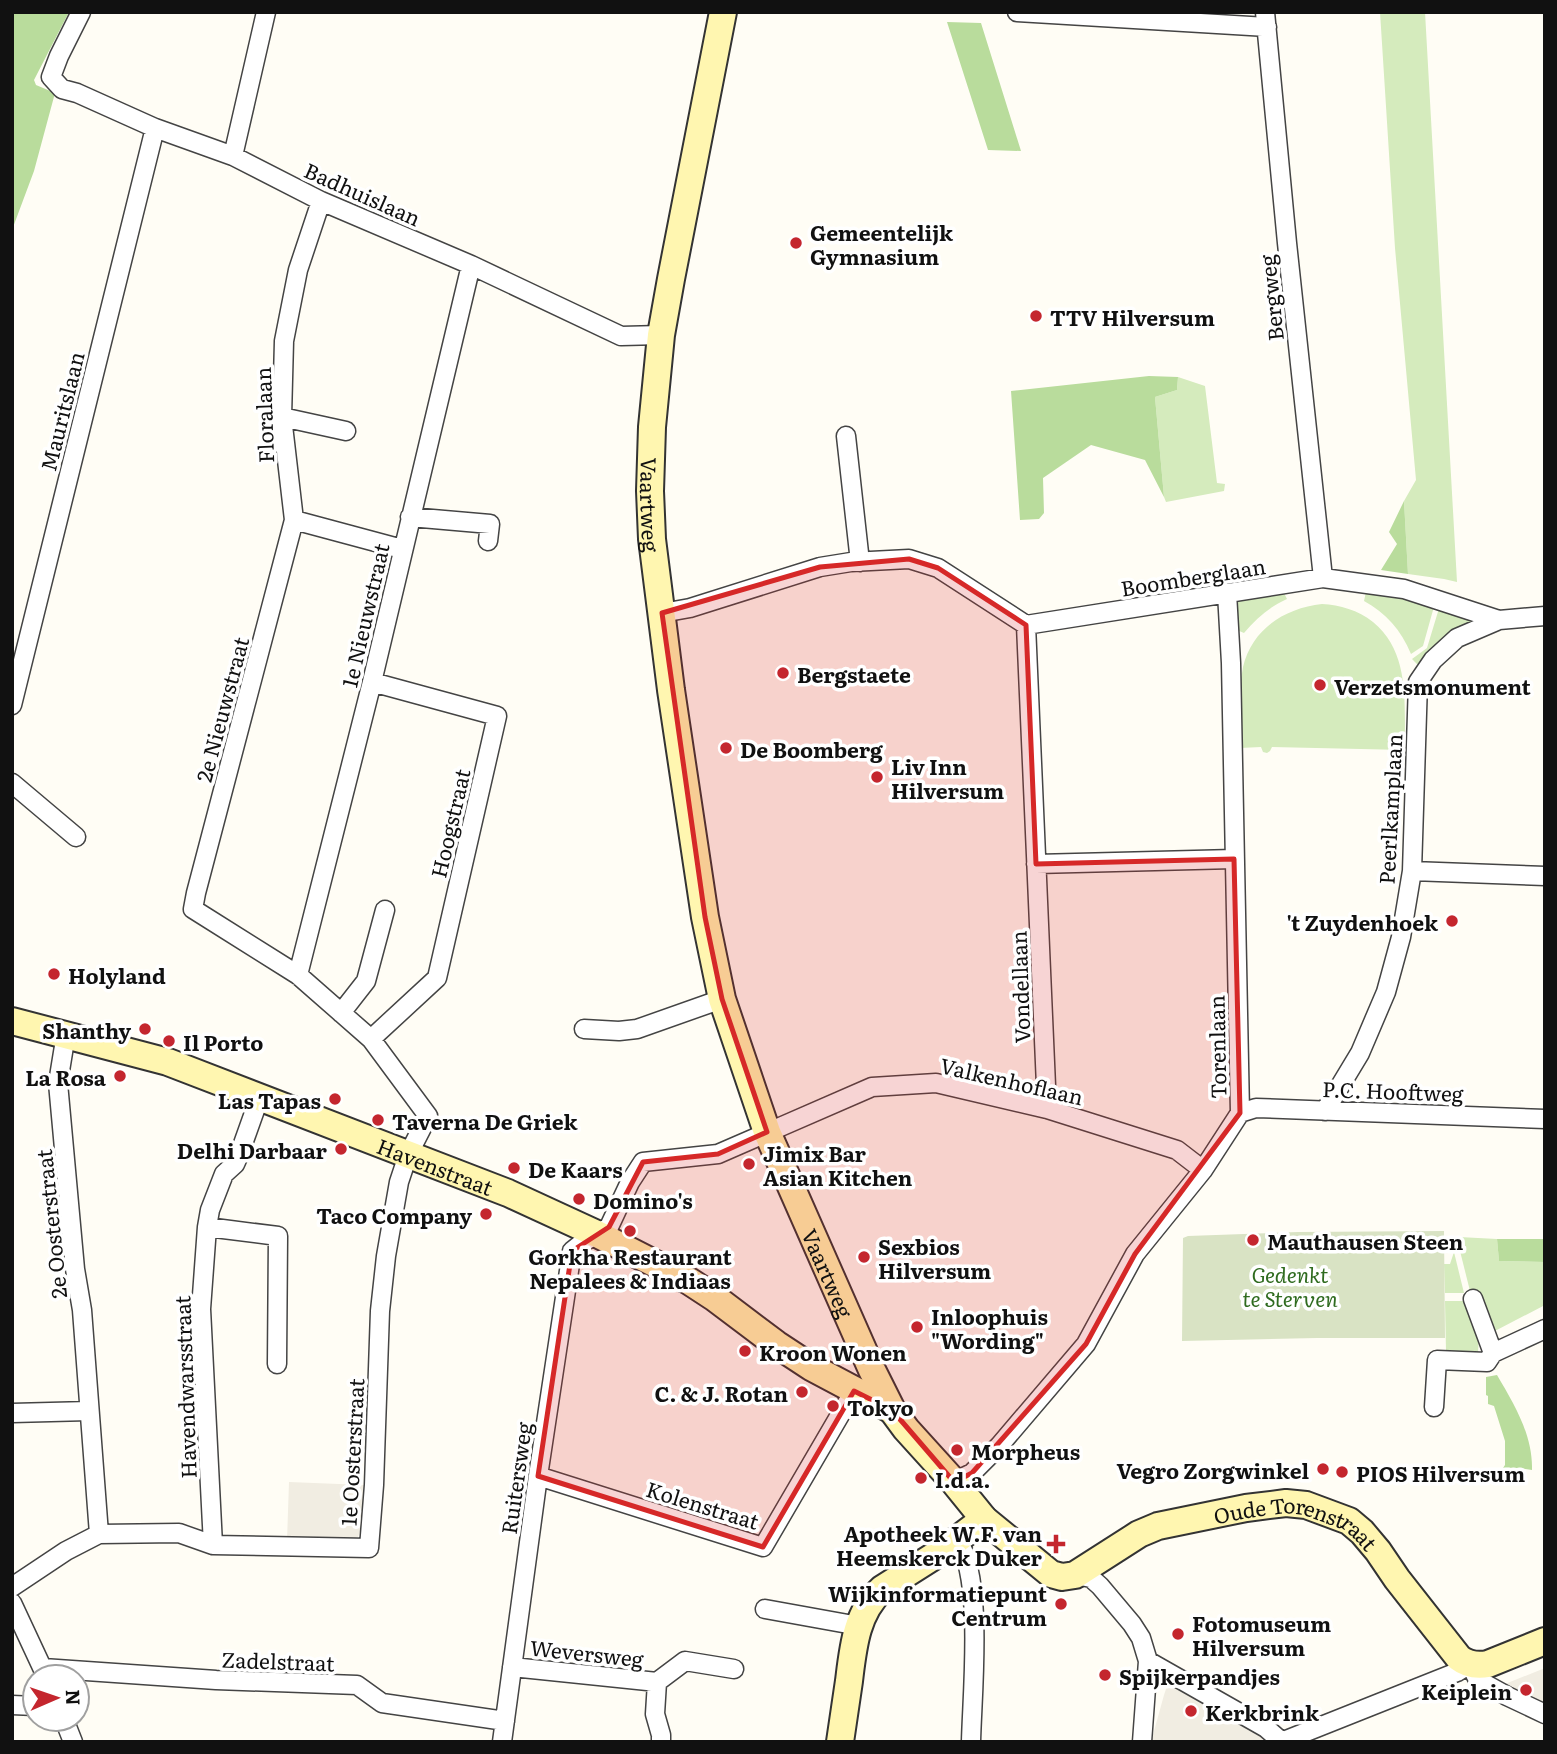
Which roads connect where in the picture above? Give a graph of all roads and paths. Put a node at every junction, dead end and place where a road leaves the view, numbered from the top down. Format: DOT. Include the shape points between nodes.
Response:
graph roads {
  1 [pos="81,12"];
  2 [pos="266,12"];
  3 [pos="723,12"];
  4 [pos="1017,12"];
  5 [pos="1266,19"];
  6 [pos="155,128"];
  7 [pos="233,156"];
  8 [pos="321,201"];
  9 [pos="471,265"];
  10 [pos="662,334"];
  11 [pos="282,417"];
  12 [pos="346,431"];
  13 [pos="846,436"];
  14 [pos="410,517"];
  15 [pos="294,520"];
  16 [pos="488,541"];
  17 [pos="402,549"];
  18 [pos="860,562"];
  19 [pos="1323,579"];
  20 [pos="1227,593"];
  21 [pos="662,613"];
  22 [pos="1545,617"];
  23 [pos="1499,620"];
  24 [pos="1026,625"];
  25 [pos="372,682"];
  26 [pos="12,705"];
  27 [pos="12,783"];
  28 [pos="76,837"];
  29 [pos="1234,859"];
  30 [pos="1036,864"];
  31 [pos="1412,871"];
  32 [pos="1545,876"];
  33 [pos="385,910"];
  34 [pos="298,975"];
  35 [pos="722,999"];
  36 [pos="341,1013"];
  37 [pos="12,1021"];
  38 [pos="584,1029"];
  39 [pos="66,1034"];
  40 [pos="371,1039"];
  41 [pos="260,1096"];
  42 [pos="1047,1109"];
  43 [pos="1325,1111"];
  44 [pos="1240,1114"];
  45 [pos="1545,1119"];
  46 [pos="767,1132"];
  47 [pos="408,1155"];
  48 [pos="1203,1170"];
  49 [pos="207,1227"];
  50 [pos="602,1232"];
  51 [pos="1473,1299"];
  52 [pos="1545,1329"];
  53 [pos="1493,1353"];
  54 [pos="867,1358"];
  55 [pos="277,1364"];
  56 [pos="828,1376"];
  57 [pos="852,1395"];
  58 [pos="1434,1407"];
  59 [pos="892,1410"];
  60 [pos="89,1411"];
  61 [pos="12,1413"];
  62 [pos="538,1476"];
  63 [pos="954,1482"];
  64 [pos="984,1519"];
  65 [pos="99,1534"];
  66 [pos="957,1539"];
  67 [pos="213,1545"];
  68 [pos="1074,1575"];
  69 [pos="12,1587"];
  70 [pos="12,1603"];
  71 [pos="765,1609"];
  72 [pos="859,1626"];
  73 [pos="1545,1641"];
  74 [pos="1148,1661"];
  75 [pos="41,1663"];
  76 [pos="1470,1664"];
  77 [pos="512,1667"];
  78 [pos="734,1670"];
  79 [pos="91,1674"];
  80 [pos="657,1682"];
  81 [pos="1545,1714"];
  82 [pos="505,1721"];
  83 [pos="502,1742"];
  84 [pos="661,1742"];
  85 [pos="841,1742"];
  86 [pos="971,1742"];
  87 [pos="1142,1742"];
  88 [pos="1282,1742"];
  1 -- 6 [label="street, Badhuislaan" via="51,76 62,89"];
  2 -- 7 [label="street"];
  3 -- 10 [label="street, Vaartweg"];
  4 -- 5 [label="street"];
  5 -- 19 [label="street, Bergweg"];
  6 -- 7 [label="street, Badhuislaan"];
  6 -- 26 [label="street, Mauritslaan"];
  7 -- 8 [label="street, Badhuislaan"];
  8 -- 9 [label="street, Badhuislaan"];
  8 -- 11 [label="street, Floralaan" via="298,270 284,341"];
  9 -- 10 [label="street, Badhuislaan" via="621,335"];
  9 -- 14 [label="street, 1e Nieuwstraat"];
  10 -- 21 [label="street, Vaartweg" via="650,491"];
  11 -- 12 [label="street"];
  11 -- 15 [label="street, Floralaan"];
  13 -- 18 [label="street"];
  14 -- 16 [label="street" via="490,524"];
  14 -- 17 [label="street, 1e Nieuwstraat"];
  15 -- 17 [label="street"];
  15 -- 34 [label="street, 2e Nieuwstraat" via="193,909"];
  17 -- 25 [label="street, 1e Nieuwstraat"];
  18 -- 21 [label="street" via="820,567"];
  18 -- 24 [label="street" via="909,559 938,568"];
  19 -- 20 [label="street, Boomberglaan"];
  19 -- 23 [label="street, Boomberglaan" via="1404,589"];
  20 -- 24 [label="street, Boomberglaan"];
  20 -- 29 [label="street, Torenlaan"];
  21 -- 35 [label="street, Vaartweg" via="703,904"];
  22 -- 23 [label="street, Boomberglaan"];
  23 -- 31 [label="street, Peerlkamplaan" via="1457,638 1418,682"];
  24 -- 30 [label="street, Vondellaan"];
  25 -- 34 [label="street, 1e Nieuwstraat"];
  25 -- 40 [label="street, Hoogstraat" via="497,716 437,978"];
  27 -- 28 [label="street"];
  29 -- 30 [label="street"];
  29 -- 44 [label="street, Torenlaan"];
  30 -- 42 [label="street, Vondellaan"];
  31 -- 32 [label="street"];
  31 -- 43 [label="street, Peerlkamplaan" via="1386,992 1360,1053"];
  33 -- 36 [label="street" via="366,981"];
  34 -- 36 [label="street"];
  35 -- 38 [label="street" via="637,1029"];
  35 -- 46 [label="street, Vaartweg"];
  36 -- 40 [label="street"];
  37 -- 39 [label="street, Havenstraat"];
  39 -- 41 [label="street, Havenstraat" via="168,1062"];
  39 -- 60 [label="street, 2e Oosterstraat" via="58,1083"];
  40 -- 47 [label="street" via="428,1116"];
  41 -- 47 [label="street, Havenstraat"];
  41 -- 49 [label="street, Havendwarsstraat" via="235,1164 224,1174"];
  42 -- 46 [label="street, Valkenhoflaan" via="936,1083 872,1087"];
  42 -- 48 [label="street, Valkenhoflaan" via="1177,1150"];
  43 -- 44 [label="street, P.C. Hooftweg" via="1256,1108"];
  43 -- 45 [label="street, P.C. Hooftweg"];
  44 -- 48 [label="street, Torenlaan"];
  46 -- 50 [label="street, Valkenhoflaan" via="718,1154 643,1162 609,1227"];
  46 -- 54 [label="street, Vaartweg"];
  47 -- 50 [label="street, Havenstraat"];
  47 -- 67 [label="street, 1e Oosterstraat" via="399,1182 380,1311 369,1548"];
  48 -- 63 [label="street, Torenlaan" via="1135,1254 1086,1344 999,1446 972,1473"];
  49 -- 55 [label="street" via="278,1236"];
  49 -- 67 [label="street, Havendwarsstraat" via="201,1309"];
  50 -- 56 [label="street, Havenstraat" via="689,1281"];
  50 -- 62 [label="street, Ruitersweg" via="572,1251"];
  51 -- 53 [label="street"];
  52 -- 53 [label="street"];
  53 -- 58 [label="street" via="1487,1362 1437,1360"];
  54 -- 56 [label="street"];
  54 -- 59 [label="street, Vaartweg"];
  56 -- 57 [label="street, Havenstraat"];
  57 -- 59 [label="street, Havenstraat"];
  57 -- 62 [label="street, Kolenstraat" via="763,1547"];
  59 -- 63 [label="street, Vaartweg"];
  60 -- 61 [label="street"];
  60 -- 65 [label="street, 2e Oosterstraat"];
  62 -- 77 [label="street, Ruitersweg"];
  63 -- 64 [label="street, Vaartweg"];
  64 -- 66 [label="street"];
  64 -- 68 [label="street" via="1046,1570 1062,1577"];
  65 -- 67 [label="street, 1e Oosterstraat" via="179,1534"];
  65 -- 69 [label="street, 1e Oosterstraat" via="66,1550"];
  66 -- 72 [label="street" via="882,1589"];
  66 -- 86 [label="street" via="971,1579 975,1616"];
  68 -- 74 [label="street" via="1091,1578 1100,1586 1141,1638"];
  68 -- 76 [label="street, Oude Torenstraat" via="1158,1526 1246,1508 1306,1505 1363,1531 1459,1658"];
  70 -- 75 [label="street"];
  71 -- 72 [label="street"];
  72 -- 85 [label="street"];
  73 -- 76 [label="street" via="1488,1664"];
  74 -- 87 [label="street"];
  74 -- 88 [label="street" via="1266,1728"];
  76 -- 81 [label="street" via="1478,1680"];
  76 -- 88 [label="street"];
  77 -- 80 [label="street, Weversweg"];
  77 -- 82 [label="street, Ruitersweg"];
  78 -- 80 [label="street, Weversweg" via="685,1661"];
  79 -- 82 [label="street, Zadelstraat" via="358,1685 382,1703"];
  80 -- 84 [label="street, Weversweg" via="655,1714"];
  82 -- 83 [label="street, Ruitersweg"];
}
